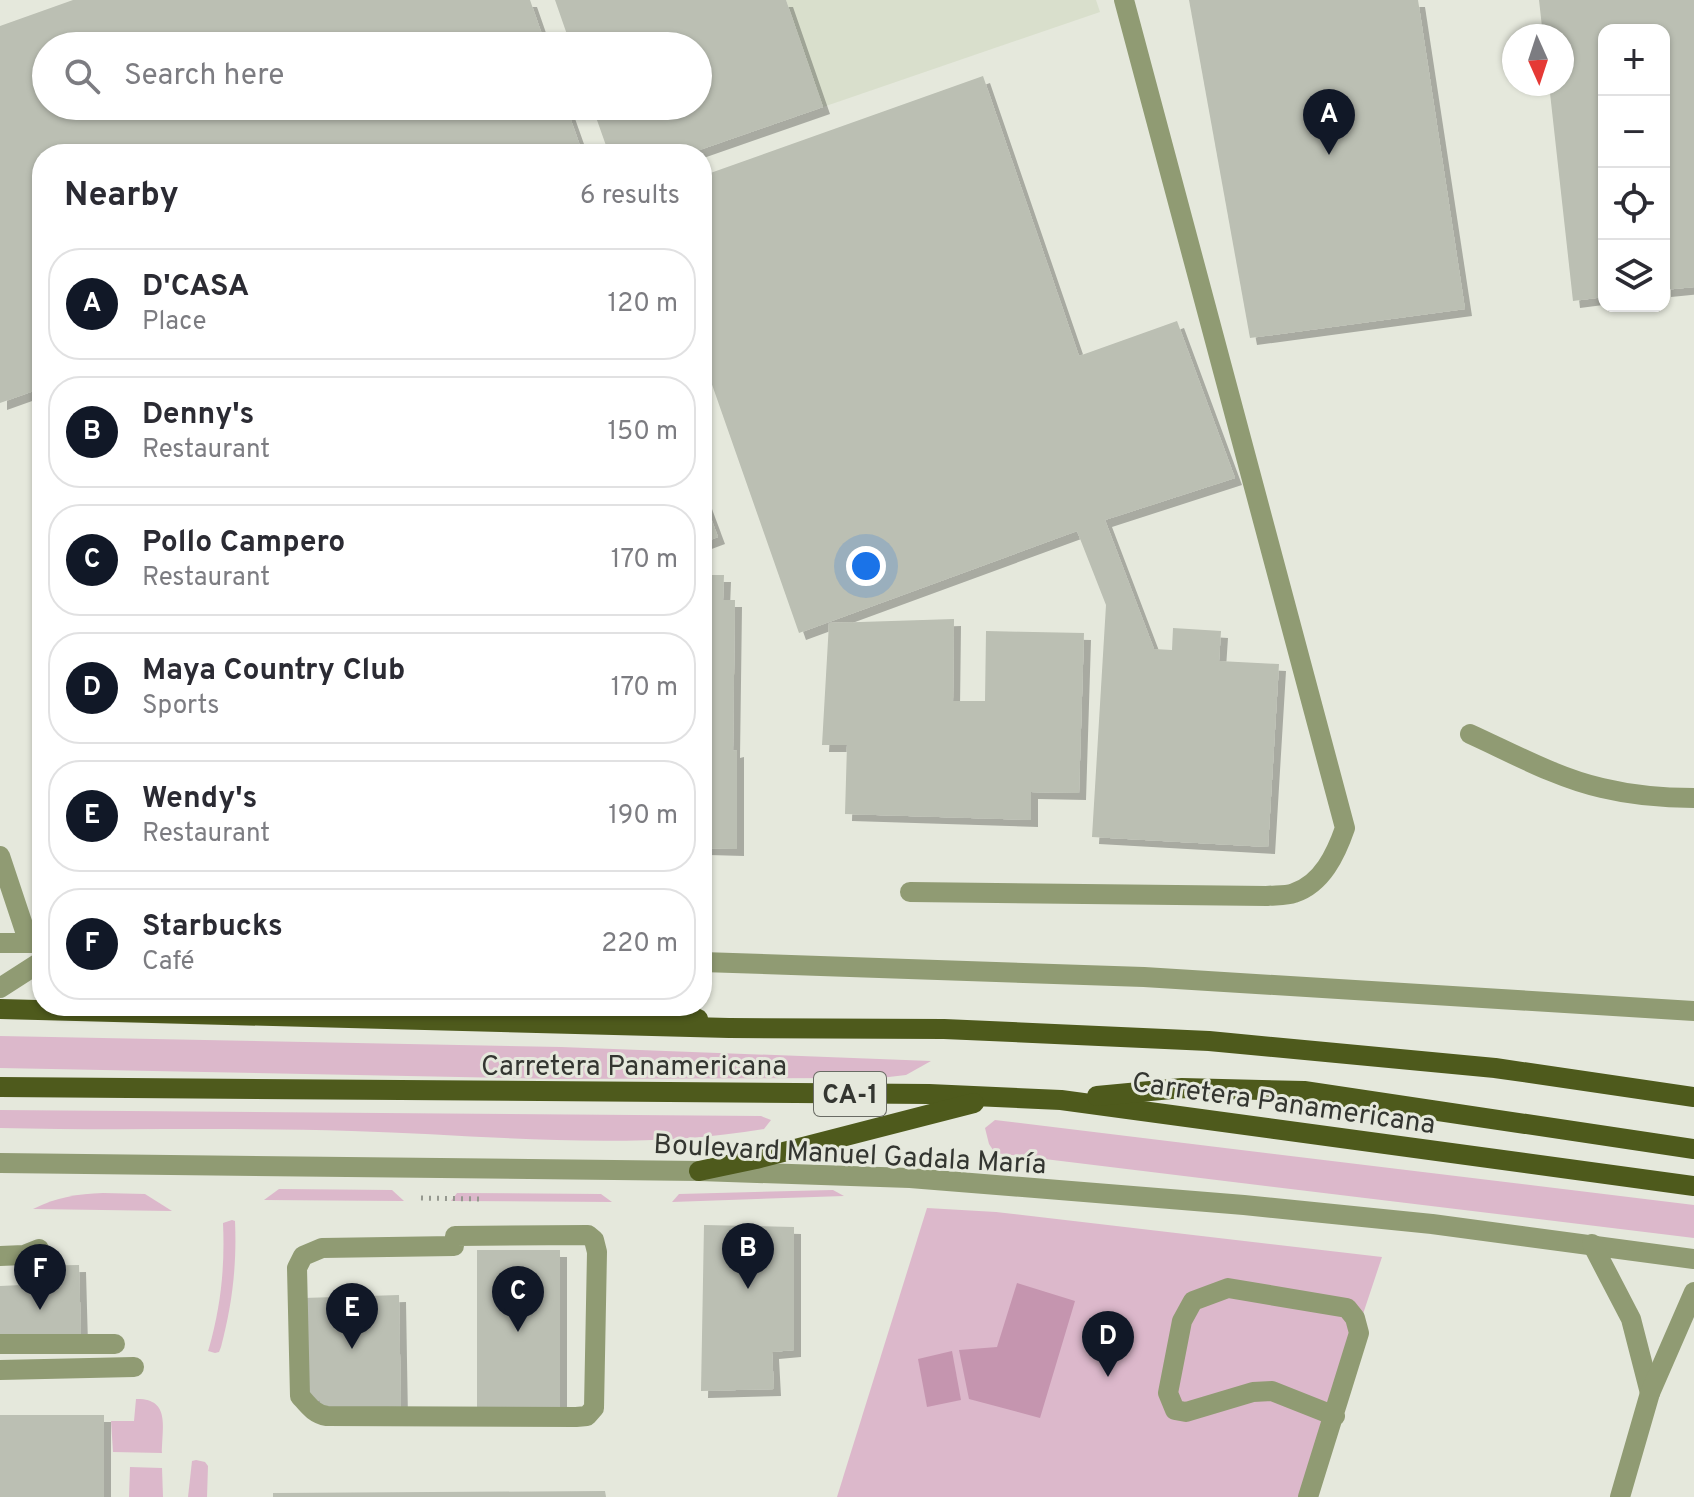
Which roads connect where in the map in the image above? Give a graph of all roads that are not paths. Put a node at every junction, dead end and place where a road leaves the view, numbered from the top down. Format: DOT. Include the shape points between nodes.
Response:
graph roads {
  1 [pos="1124,0"];
  2 [pos="1470,734"];
  3 [pos="1694,798"];
  4 [pos="0,856"];
  5 [pos="910,892"];
  6 [pos="32,936"];
  7 [pos="0,943"];
  8 [pos="32,943"];
  9 [pos="712,962"];
  10 [pos="32,967"];
  11 [pos="0,988"];
  12 [pos="0,1009"];
  13 [pos="32,1010"];
  14 [pos="1694,1011"];
  15 [pos="269,1016"];
  16 [pos="686,1016"];
  17 [pos="729,1028"];
  18 [pos="0,1087"];
  19 [pos="997,1097"];
  20 [pos="1694,1097"];
  21 [pos="1061,1100"];
  22 [pos="1694,1149"];
  23 [pos="0,1163"];
  24 [pos="699,1171"];
  25 [pos="1694,1186"];
  26 [pos="454,1241"];
  27 [pos="1592,1244"];
  28 [pos="39,1249"];
  29 [pos="0,1256"];
  30 [pos="1694,1259"];
  31 [pos="1694,1292"];
  32 [pos="0,1344"];
  33 [pos="115,1344"];
  34 [pos="134,1367"];
  35 [pos="0,1370"];
  36 [pos="1650,1393"];
  37 [pos="1335,1416"];
  38 [pos="1308,1497"];
  39 [pos="1620,1497"];
  1 -- 5 [label="street" via="1345,828 1335,857 1295,893"];
  2 -- 3 [label="street" via="1601,788"];
  4 -- 6 [label="street"];
  7 -- 8 [label="street"];
  9 -- 14 [label="street" via="1144,977"];
  10 -- 11 [label="street"];
  12 -- 13 [label="main road, Carretera Panamericana"];
  15 -- 17 [label="main road, Carretera Panamericana"];
  16 -- 17 [label="main road"];
  17 -- 20 [label="main road, Carretera Panamericana" via="944,1029 1209,1041 1495,1068"];
  18 -- 19 [label="main road, Carretera Panamericana / CA-1"];
  19 -- 21 [label="main road, Carretera Panamericana / CA-1"];
  19 -- 24 [label="main road"];
  21 -- 22 [label="main road" via="1182,1088 1304,1091"];
  21 -- 25 [label="main road, Carretera Panamericana / CA-1"];
  23 -- 24 [label="street, Boulevard Manuel Gadala María"];
  24 -- 27 [label="street, Boulevard Manuel Gadala María" via="910,1178 1244,1205"];
  26 -- 26 [label="street" via="322,1248 303,1256 297,1268 300,1396 309,1407 327,1416 438,1417 576,1417 587,1416 594,1408 594,1240 588,1235"];
  27 -- 30 [label="street, Boulevard Manuel Gadala María"];
  27 -- 36 [label="street" via="1631,1319"];
  28 -- 29 [label="street"];
  31 -- 36 [label="street"];
  32 -- 33 [label="street"];
  34 -- 35 [label="street"];
  36 -- 39 [label="street"];
  37 -- 37 [label="street" via="1359,1333 1347,1308 1228,1288 1193,1301 1182,1321 1168,1393 1175,1410 1186,1412 1272,1391"];
  37 -- 38 [label="street"];
}
